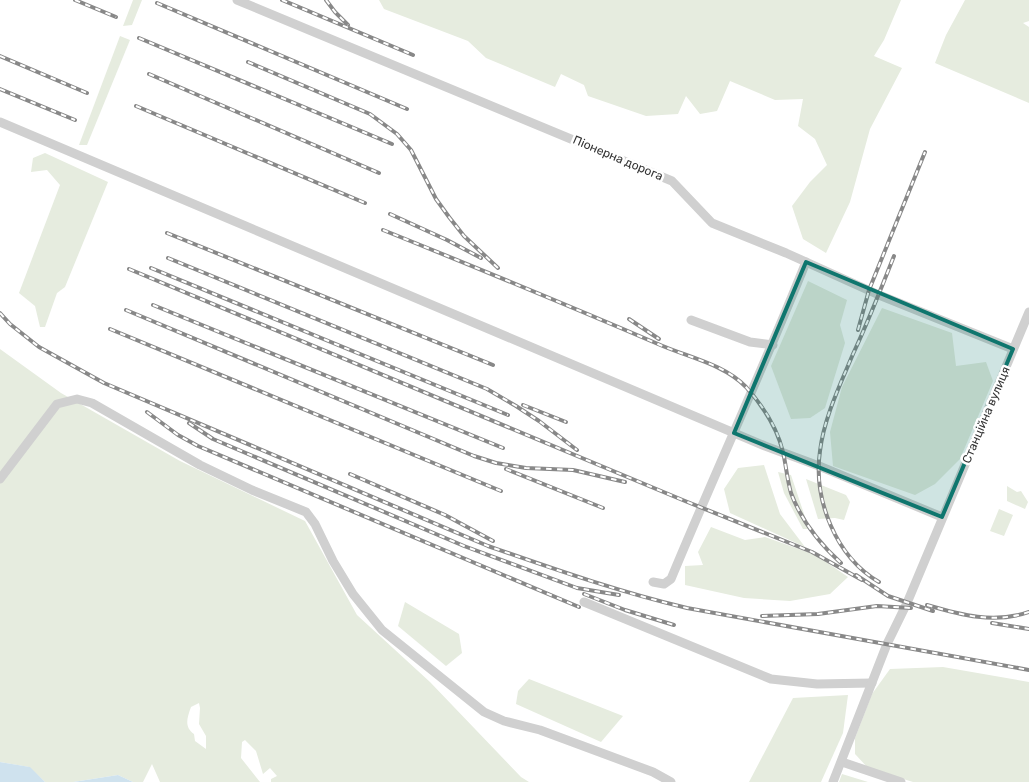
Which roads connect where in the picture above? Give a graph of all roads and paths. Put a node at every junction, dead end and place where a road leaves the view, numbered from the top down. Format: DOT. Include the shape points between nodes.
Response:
graph roads {
  1 [pos="237,0"];
  2 [pos="0,122"];
  3 [pos="806,262"];
  4 [pos="1029,312"];
  5 [pos="691,320"];
  6 [pos="773,345"];
  7 [pos="1012,349"];
  8 [pos="734,433"];
  9 [pos="0,479"];
  10 [pos="942,517"];
  11 [pos="653,582"];
  12 [pos="584,602"];
  13 [pos="872,683"];
  14 [pos="842,762"];
  15 [pos="671,782"];
  16 [pos="833,782"];
  17 [pos="901,782"];
  1 -- 3 [label="street, Піонерна дорога" via="672,181 712,223"];
  2 -- 8 [label="street"];
  3 -- 6 [label="street"];
  3 -- 7 [label="street, Піонерна дорога"];
  4 -- 7 [label="street, Станційна вулиця"];
  5 -- 6 [label="street" via="750,342"];
  6 -- 8 [label="street"];
  7 -- 10 [label="street, Станційна вулиця"];
  8 -- 10 [label="street"];
  8 -- 11 [label="street" via="671,579 664,584"];
  9 -- 15 [label="street" via="57,404 77,399 92,403 200,465 306,512 316,524 353,594 382,630 484,712 653,772"];
  10 -- 13 [label="street, Станційна вулиця"];
  12 -- 13 [label="street" via="772,679 817,684"];
  13 -- 14 [label="street, Станційна вулиця"];
  14 -- 16 [label="street, Станційна вулиця"];
  14 -- 17 [label="street"];
}
